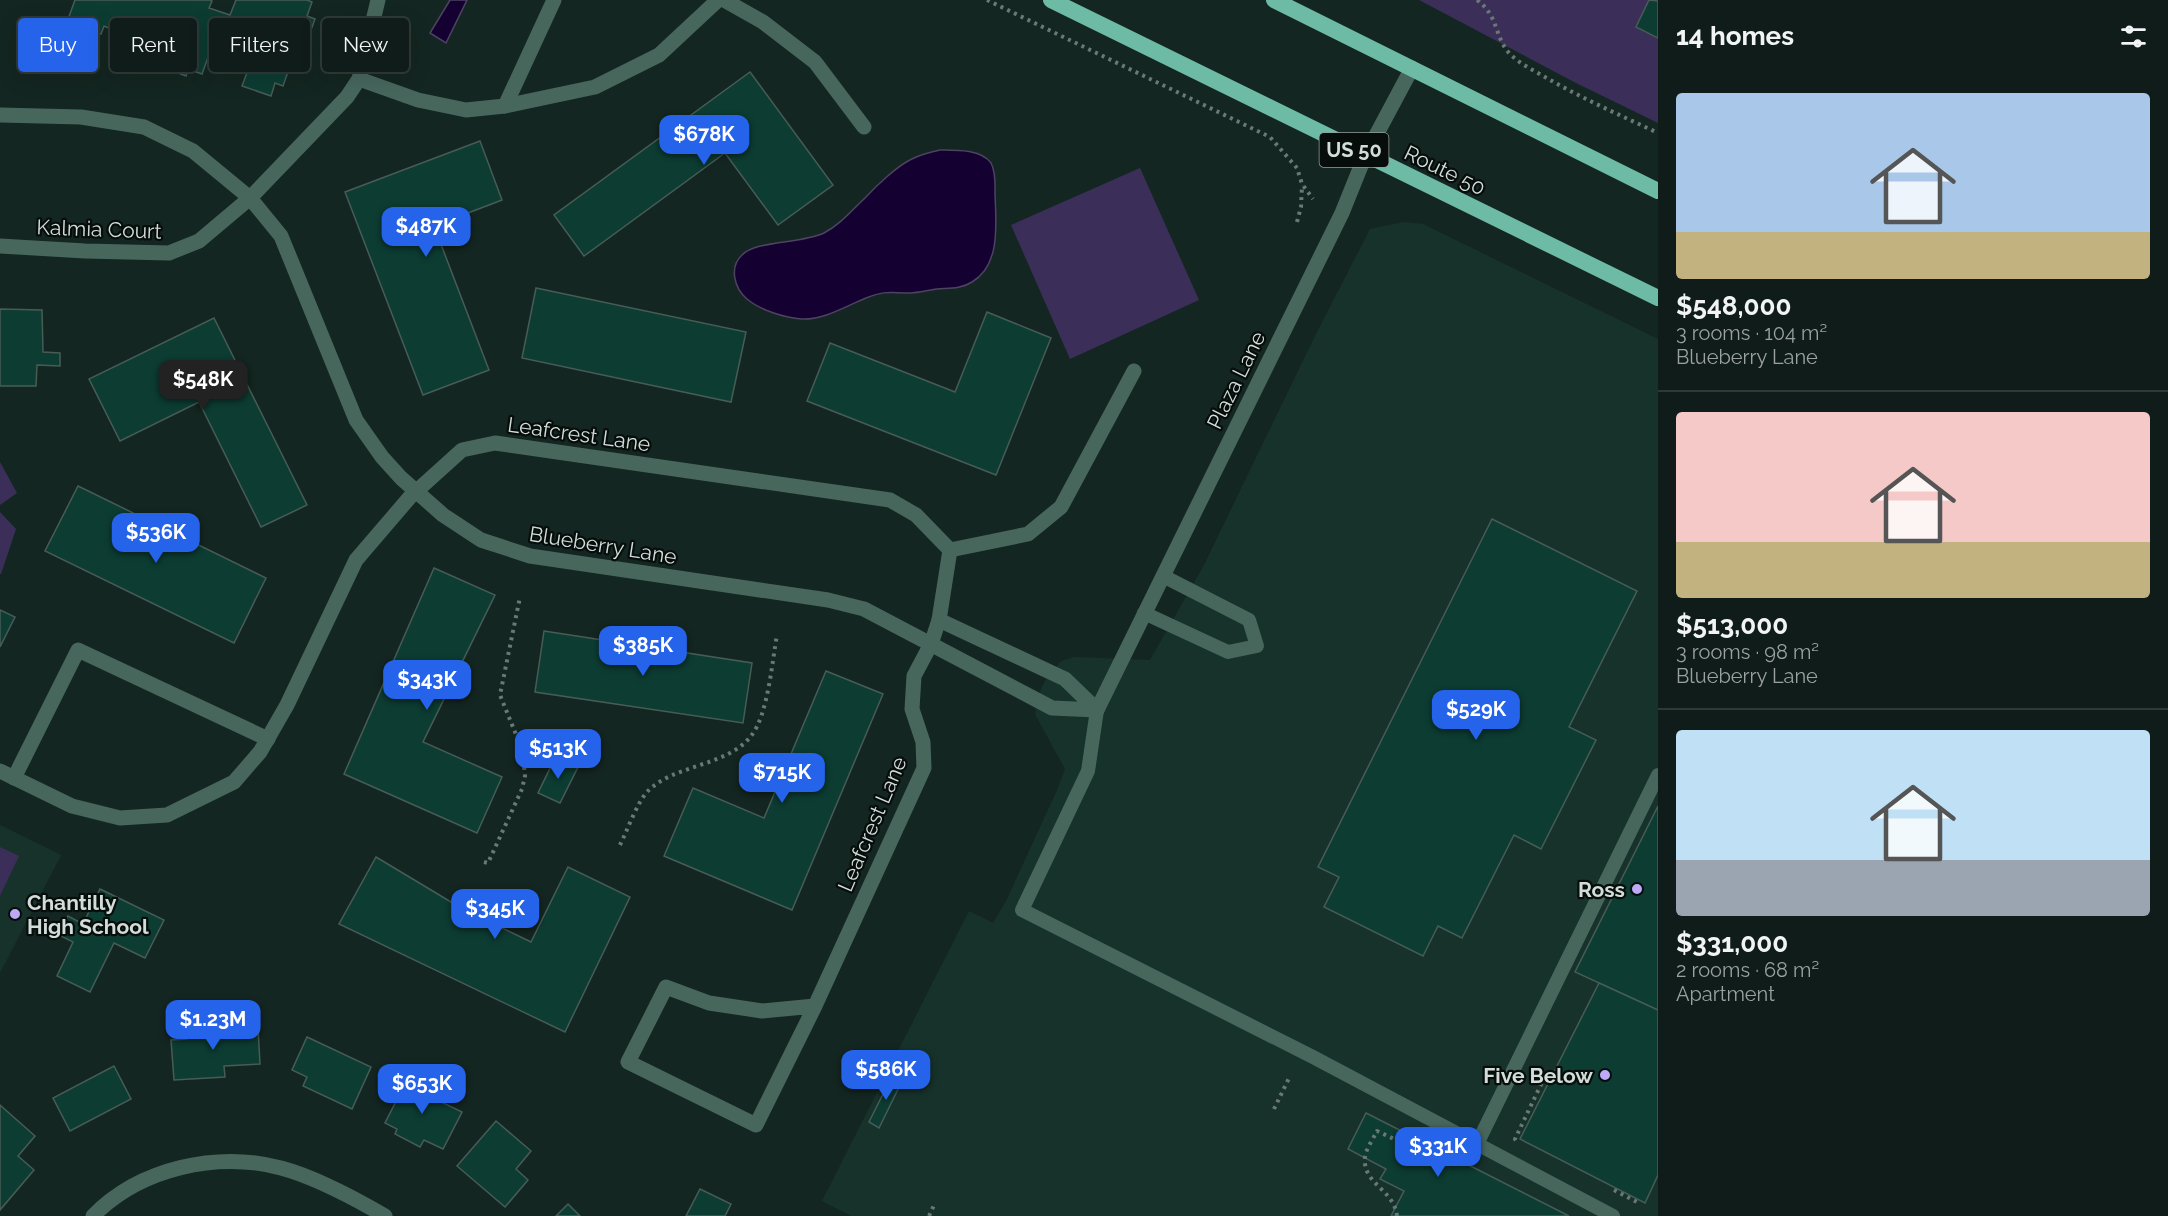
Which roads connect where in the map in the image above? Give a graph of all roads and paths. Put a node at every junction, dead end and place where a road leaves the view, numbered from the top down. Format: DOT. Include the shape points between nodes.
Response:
graph roads {
  1 [pos="378,0"];
  2 [pos="554,0"];
  3 [pos="718,0"];
  4 [pos="724,0"];
  5 [pos="987,0"];
  6 [pos="1051,0"];
  7 [pos="1274,0"];
  8 [pos="1477,0"];
  9 [pos="1412,68"];
  10 [pos="359,80"];
  11 [pos="505,106"];
  12 [pos="0,115"];
  13 [pos="864,128"];
  14 [pos="1658,133"];
  15 [pos="1365,156"];
  16 [pos="1302,184"];
  17 [pos="1658,191"];
  18 [pos="250,198"];
  19 [pos="1312,199"];
  20 [pos="1297,222"];
  21 [pos="0,246"];
  22 [pos="1658,298"];
  23 [pos="1134,371"];
  24 [pos="416,491"];
  25 [pos="950,550"];
  26 [pos="1162,576"];
  27 [pos="520,597"];
  28 [pos="1144,613"];
  29 [pos="939,620"];
  30 [pos="777,635"];
  31 [pos="931,644"];
  32 [pos="1097,710"];
  33 [pos="268,739"];
  34 [pos="0,771"];
  35 [pos="1658,775"];
  36 [pos="14,778"];
  37 [pos="620,845"];
  38 [pos="484,862"];
  39 [pos="815,1006"];
  40 [pos="1547,1072"];
  41 [pos="1290,1076"];
  42 [pos="1274,1108"];
  43 [pos="1405,1144"];
  44 [pos="1478,1144"];
  45 [pos="1525,1144"];
  46 [pos="1606,1186"];
  47 [pos="1637,1202"];
  48 [pos="935,1203"];
  49 [pos="93,1216"];
  50 [pos="385,1216"];
  51 [pos="929,1216"];
  52 [pos="1397,1216"];
  53 [pos="1613,1216"];
  1 -- 10 [label="street"];
  2 -- 11 [label="street"];
  3 -- 11 [label="street" via="659,55 595,87"];
  4 -- 13 [label="street" via="763,22 815,62"];
  5 -- 16 [label="path" via="1270,137 1297,168"];
  6 -- 15 [label="highway, Route 50 / US 50"];
  7 -- 9 [label="highway"];
  8 -- 14 [label="path" via="1492,16 1509,53 1522,64"];
  9 -- 15 [label="street, Plaza Lane"];
  9 -- 17 [label="highway"];
  10 -- 11 [label="street" via="418,100 466,110"];
  10 -- 18 [label="street, Kalmia Court"];
  12 -- 18 [label="street, Blueberry Lane" via="81,117 144,127 193,151"];
  15 -- 22 [label="highway, Route 50 / US 50"];
  15 -- 26 [label="street, Plaza Lane" via="1342,213"];
  16 -- 19 [label="path"];
  16 -- 20 [label="path"];
  18 -- 21 [label="street, Kalmia Court" via="199,241 169,253"];
  18 -- 24 [label="street, Blueberry Lane" via="281,236 356,420 382,457"];
  23 -- 25 [label="street" via="1061,507 1028,534"];
  24 -- 25 [label="street, Leafcrest Lane" via="462,450 495,443 890,500 916,514"];
  24 -- 31 [label="street, Blueberry Lane" via="481,540 530,556 828,600 864,609"];
  24 -- 33 [label="street, Leafcrest Lane" via="356,560"];
  25 -- 29 [label="street, Leafcrest Lane"];
  26 -- 28 [label="street, Plaza Lane"];
  26 -- 28 [label="lane" via="1249,620 1257,646 1228,652"];
  27 -- 38 [label="path" via="500,695 517,737 525,776 488,864"];
  28 -- 32 [label="street, Plaza Lane"];
  29 -- 31 [label="street, Leafcrest Lane"];
  29 -- 32 [label="street" via="1065,679"];
  30 -- 37 [label="path" via="761,718 751,736 737,748 659,782 646,793"];
  31 -- 32 [label="street, Blueberry Lane" via="1052,708"];
  31 -- 39 [label="street, Leafcrest Lane" via="914,676 912,709 923,742 924,768"];
  32 -- 44 [label="lane" via="1088,771 1022,910"];
  33 -- 36 [label="street, Leafcrest Lane" via="234,782 167,814 120,818 72,806"];
  33 -- 36 [label="street" via="78,650"];
  34 -- 36 [label="street, Leafcrest Lane"];
  35 -- 44 [label="lane"];
  39 -- 39 [label="street, Leafcrest Lane" via="762,1011 709,1003 666,987 628,1062 756,1125"];
  40 -- 45 [label="path" via="1515,1139"];
  41 -- 42 [label="path"];
  43 -- 52 [label="path" via="1377,1131 1365,1155 1366,1172 1394,1202"];
  44 -- 53 [label="lane"];
  46 -- 47 [label="path"];
  48 -- 51 [label="path"];
  49 -- 50 [label="street" via="118,1196 163,1173 186,1166 235,1161 303,1175"];
}
